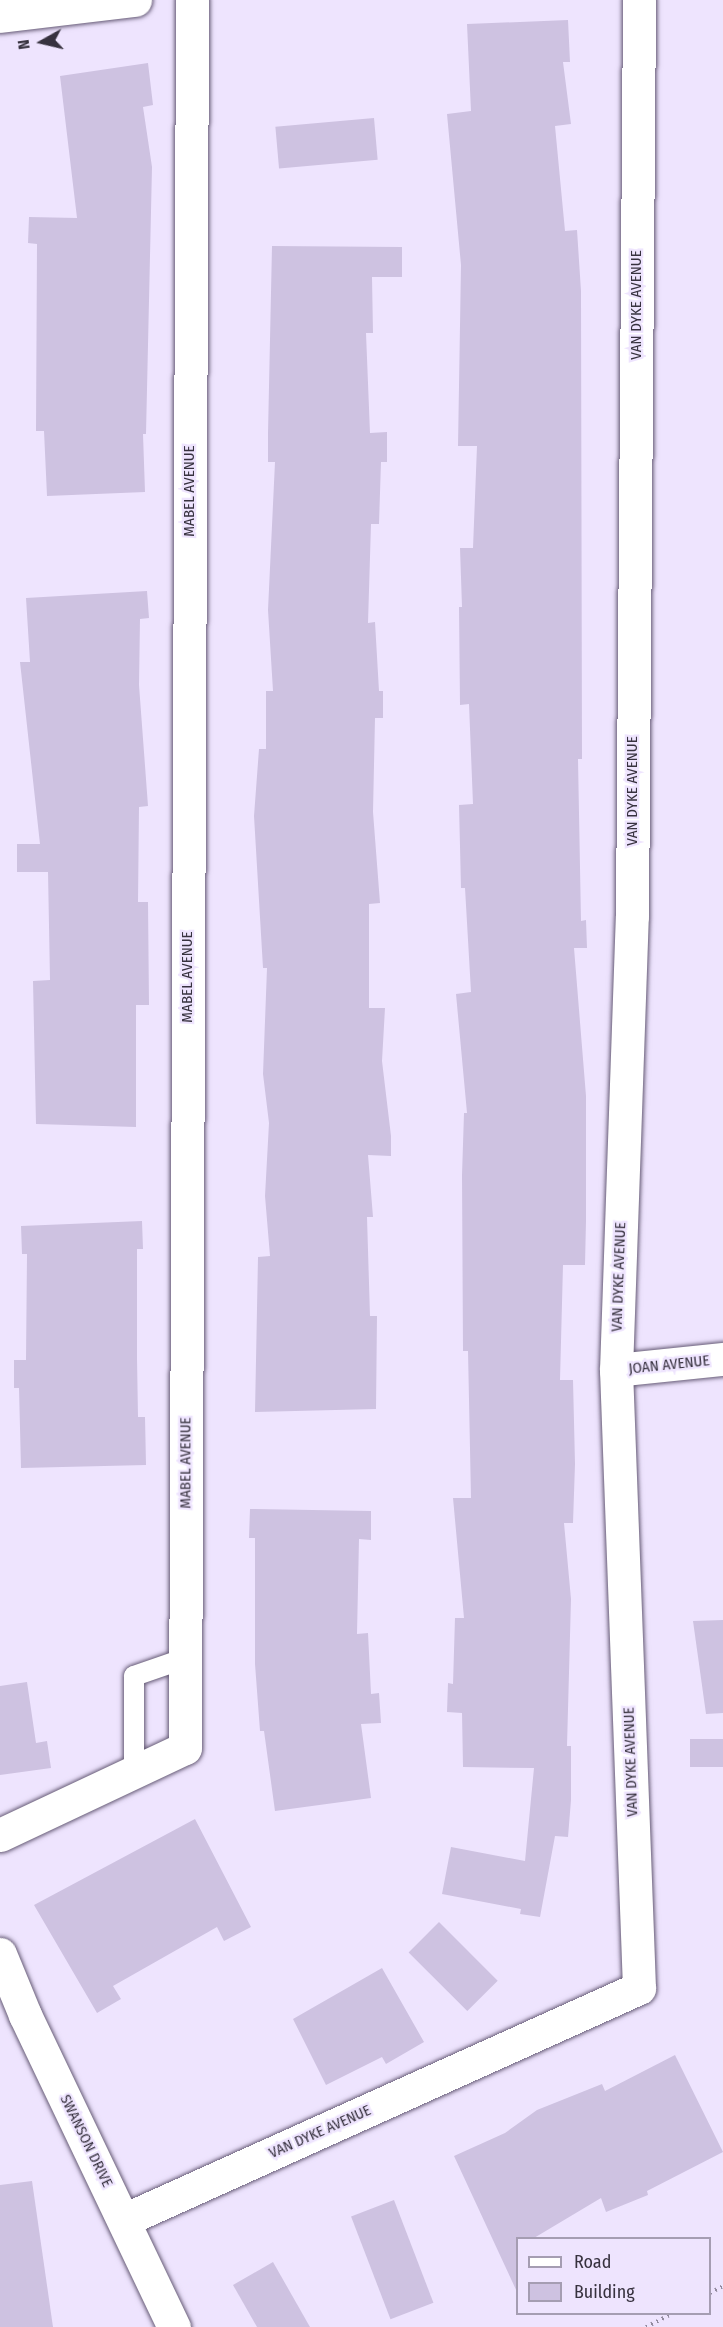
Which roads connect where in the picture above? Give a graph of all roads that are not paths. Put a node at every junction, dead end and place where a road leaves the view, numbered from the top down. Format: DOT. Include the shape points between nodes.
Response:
graph roads {
  1 [pos="135,0"];
  2 [pos="192,0"];
  3 [pos="639,0"];
  4 [pos="0,16"];
  5 [pos="723,1359"];
  6 [pos="616,1370"];
  7 [pos="186,1658"];
  8 [pos="134,1772"];
  9 [pos="0,1835"];
  10 [pos="0,1954"];
  11 [pos="124,2220"];
  12 [pos="174,2327"];
  1 -- 4 [label="street"];
  2 -- 7 [label="street, MABEL AVENUE"];
  3 -- 6 [label="street, VAN DYKE AVENUE" via="632,916"];
  5 -- 6 [label="street, JOAN AVENUE"];
  6 -- 11 [label="street, VAN DYKE AVENUE" via="639,1988"];
  7 -- 8 [label="street, MABEL AVENUE" via="186,1748"];
  7 -- 8 [label="lane" via="134,1676"];
  8 -- 9 [label="street, MABEL AVENUE"];
  10 -- 11 [label="street, SWANSON DRIVE" via="25,2015"];
  11 -- 12 [label="street, SWANSON DRIVE"];
}
